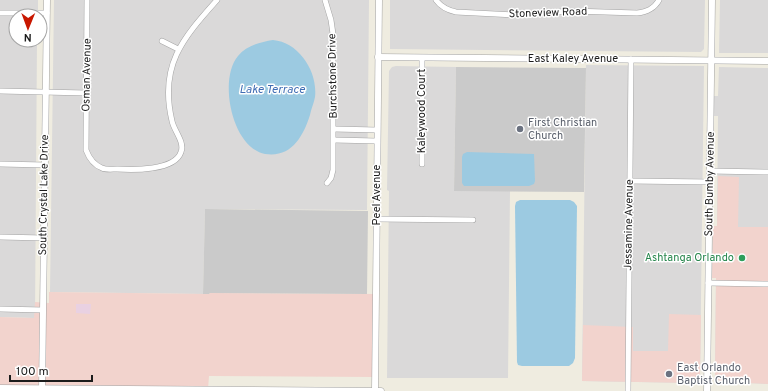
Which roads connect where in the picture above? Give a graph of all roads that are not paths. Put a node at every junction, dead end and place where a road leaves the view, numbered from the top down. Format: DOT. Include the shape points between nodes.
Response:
graph roads {
  1 [pos="88,0"];
  2 [pos="217,0"];
  3 [pos="325,0"];
  4 [pos="379,0"];
  5 [pos="436,0"];
  6 [pos="659,0"];
  7 [pos="712,0"];
  8 [pos="162,41"];
  9 [pos="47,48"];
  10 [pos="178,49"];
  11 [pos="378,57"];
  12 [pos="422,58"];
  13 [pos="631,59"];
  14 [pos="711,60"];
  15 [pos="768,61"];
  16 [pos="0,91"];
  17 [pos="46,92"];
  18 [pos="86,93"];
  19 [pos="334,129"];
  20 [pos="377,130"];
  21 [pos="334,140"];
  22 [pos="377,141"];
  23 [pos="0,164"];
  24 [pos="422,164"];
  25 [pos="45,165"];
  26 [pos="710,171"];
  27 [pos="768,172"];
  28 [pos="630,181"];
  29 [pos="710,182"];
  30 [pos="327,183"];
  31 [pos="377,218"];
  32 [pos="473,220"];
  33 [pos="0,237"];
  34 [pos="44,238"];
  35 [pos="708,283"];
  36 [pos="768,284"];
  37 [pos="0,309"];
  38 [pos="43,310"];
  39 [pos="0,388"];
  40 [pos="42,389"];
  41 [pos="126,390"];
  42 [pos="206,390"];
  43 [pos="335,391"];
  44 [pos="375,391"];
  45 [pos="381,391"];
  46 [pos="628,391"];
  47 [pos="707,391"];
  1 -- 18 [label="street, Osman Avenue"];
  2 -- 10 [label="street"];
  3 -- 19 [label="street, Burchstone Drive" via="333,34"];
  4 -- 11 [label="street, Peel Avenue"];
  5 -- 6 [label="street, Stoneview Road" via="442,7 456,12 514,15 572,11 637,14 652,9"];
  7 -- 14 [label="street, South Bumby Avenue"];
  8 -- 10 [label="street"];
  9 -- 17 [label="street, South Crystal Lake Drive"];
  10 -- 18 [label="street, Osman Avenue" via="170,70 168,89 172,123 182,145 182,152 170,162 142,170 102,169 94,164 86,150"];
  11 -- 12 [label="street, East Kaley Avenue"];
  11 -- 20 [label="street, Peel Avenue"];
  12 -- 13 [label="street, East Kaley Avenue"];
  12 -- 24 [label="street, Kaleywood Court"];
  13 -- 14 [label="street, East Kaley Avenue"];
  13 -- 28 [label="street, Jessamine Avenue"];
  14 -- 15 [label="street, East Kaley Avenue"];
  14 -- 26 [label="street, South Bumby Avenue"];
  16 -- 17 [label="street"];
  17 -- 18 [label="street"];
  17 -- 25 [label="street, South Crystal Lake Drive"];
  19 -- 20 [label="street, Burchstone Drive"];
  19 -- 21 [label="street, Burchstone Drive"];
  20 -- 22 [label="street, Peel Avenue"];
  21 -- 22 [label="street"];
  21 -- 30 [label="street, Burchstone Drive" via="333,170"];
  22 -- 31 [label="street, Peel Avenue"];
  23 -- 25 [label="street"];
  25 -- 34 [label="street, South Crystal Lake Drive"];
  26 -- 27 [label="street"];
  26 -- 29 [label="street, South Bumby Avenue"];
  28 -- 29 [label="street"];
  28 -- 46 [label="street, Jessamine Avenue"];
  29 -- 35 [label="street, South Bumby Avenue"];
  31 -- 32 [label="street"];
  31 -- 44 [label="street, Peel Avenue"];
  33 -- 34 [label="street"];
  34 -- 38 [label="street, South Crystal Lake Drive"];
  35 -- 36 [label="street"];
  35 -- 47 [label="street, South Bumby Avenue"];
  37 -- 38 [label="street"];
  38 -- 40 [label="street, South Crystal Lake Drive"];
  39 -- 40 [label="street"];
  40 -- 41 [label="street"];
  41 -- 42 [label="street"];
  42 -- 43 [label="street"];
  43 -- 44 [label="street"];
  44 -- 45 [label="street"];
}
